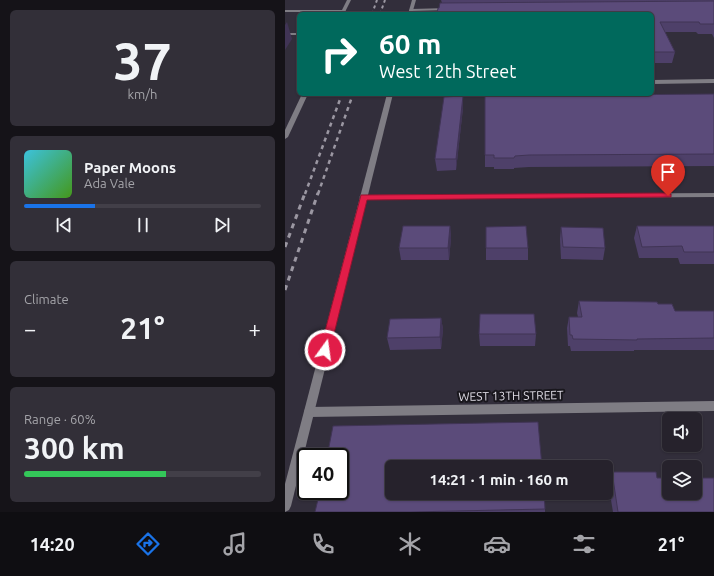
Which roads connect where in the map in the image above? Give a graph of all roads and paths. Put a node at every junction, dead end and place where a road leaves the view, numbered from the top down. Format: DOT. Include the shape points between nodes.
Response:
graph roads {
  1 [pos="349,0"];
  2 [pos="414,0"];
  3 [pos="455,9"];
  4 [pos="285,11"];
  5 [pos="343,12"];
  6 [pos="411,12"];
  7 [pos="285,34"];
  8 [pos="297,34"];
  9 [pos="714,81"];
  10 [pos="654,82"];
  11 [pos="304,96"];
  12 [pos="389,96"];
  13 [pos="285,137"];
  14 [pos="714,195"];
  15 [pos="363,197"];
  16 [pos="714,406"];
  17 [pos="309,412"];
  18 [pos="285,506"];
  1 -- 5 [label="street"];
  2 -- 6 [label="street"];
  3 -- 6 [label="street"];
  4 -- 5 [label="street"];
  7 -- 8 [label="street"];
  9 -- 10 [label="street"];
  11 -- 13 [label="street"];
  12 -- 15 [label="street"];
  14 -- 15 [label="street"];
  15 -- 17 [label="street"];
  16 -- 17 [label="street, WEST 13TH STREET"];
  17 -- 18 [label="street"];
}
